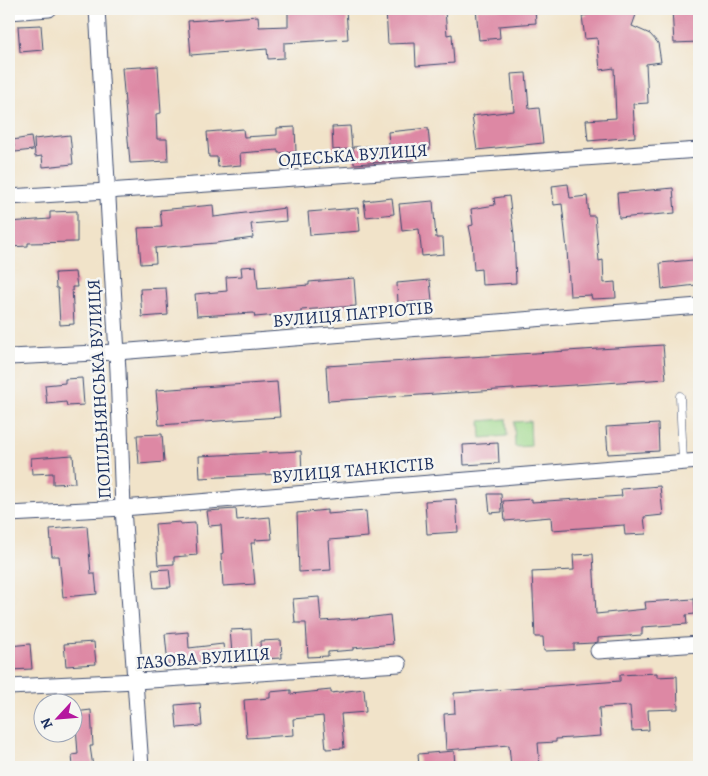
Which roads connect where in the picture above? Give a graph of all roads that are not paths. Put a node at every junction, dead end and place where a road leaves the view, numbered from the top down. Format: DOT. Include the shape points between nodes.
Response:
graph roads {
  1 [pos="49,9"];
  2 [pos="97,9"];
  3 [pos="9,12"];
  4 [pos="699,150"];
  5 [pos="108,192"];
  6 [pos="9,197"];
  7 [pos="699,306"];
  8 [pos="117,352"];
  9 [pos="9,357"];
  10 [pos="680,396"];
  11 [pos="699,461"];
  12 [pos="683,462"];
  13 [pos="123,508"];
  14 [pos="9,514"];
  15 [pos="699,644"];
  16 [pos="598,651"];
  17 [pos="399,664"];
  18 [pos="136,681"];
  19 [pos="9,687"];
  20 [pos="141,767"];
  1 -- 3 [label="street"];
  2 -- 5 [label="street, ПОПІЛЬНЯНСЬКА ВУЛИЦЯ"];
  4 -- 5 [label="street, ОДЕСЬКА ВУЛИЦЯ"];
  5 -- 6 [label="street, ОДЕСЬКА ВУЛИЦЯ"];
  5 -- 8 [label="street, ПОПІЛЬНЯНСЬКА ВУЛИЦЯ"];
  7 -- 8 [label="street, ВУЛИЦЯ ПАТРІОТІВ"];
  8 -- 9 [label="street, ВУЛИЦЯ ПАТРІОТІВ"];
  8 -- 13 [label="street, ПОПІЛЬНЯНСЬКА ВУЛИЦЯ"];
  10 -- 12 [label="lane"];
  11 -- 12 [label="street, ВУЛИЦЯ ТАНКІСТІВ"];
  12 -- 13 [label="street, ВУЛИЦЯ ТАНКІСТІВ"];
  13 -- 14 [label="street, ВУЛИЦЯ ТАНКІСТІВ"];
  13 -- 18 [label="street, ПОПІЛЬНЯНСЬКА ВУЛИЦЯ"];
  15 -- 16 [label="street"];
  17 -- 18 [label="street, ГАЗОВА ВУЛИЦЯ"];
  18 -- 19 [label="street, ГАЗОВА ВУЛИЦЯ"];
  18 -- 20 [label="street, ПОПІЛЬНЯНСЬКА ВУЛИЦЯ"];
}
